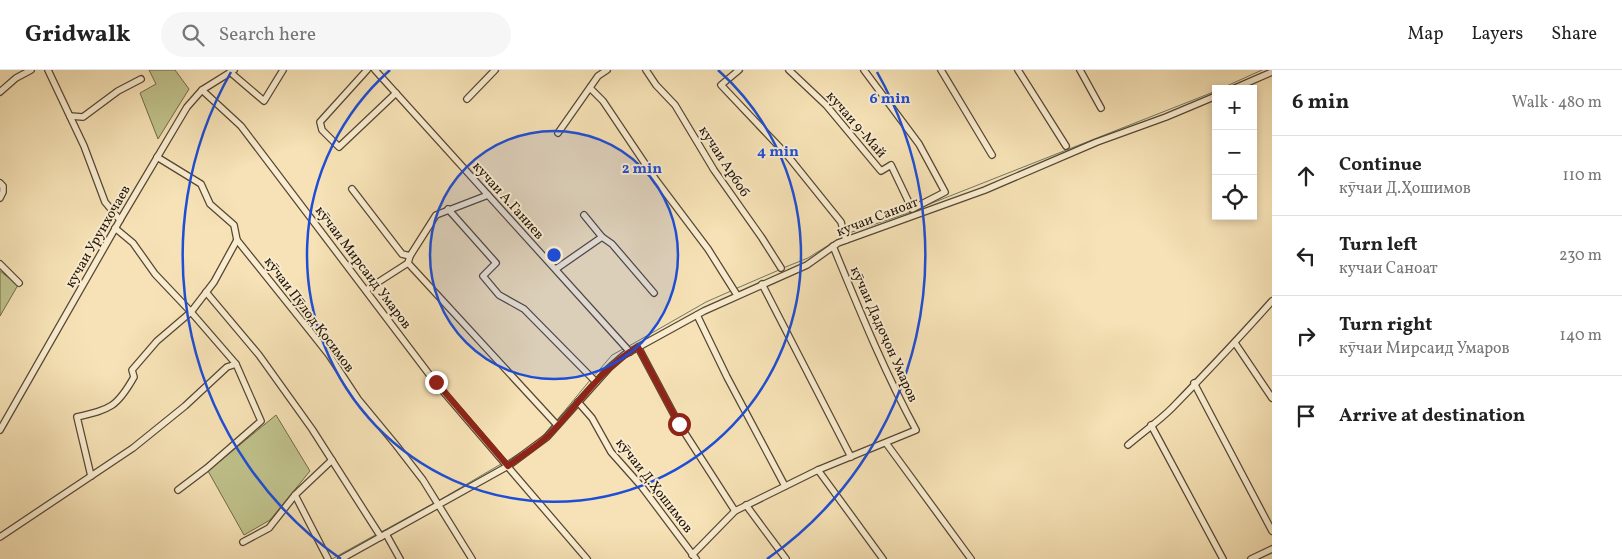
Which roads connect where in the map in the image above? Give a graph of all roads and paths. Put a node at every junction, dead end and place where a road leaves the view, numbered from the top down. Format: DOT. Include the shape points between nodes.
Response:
graph roads {
  1 [pos="31,70"];
  2 [pos="48,70"];
  3 [pos="283,70"];
  4 [pos="367,70"];
  5 [pos="375,70"];
  6 [pos="495,70"];
  7 [pos="606,70"];
  8 [pos="646,70"];
  9 [pos="739,70"];
  10 [pos="789,70"];
  11 [pos="864,70"];
  12 [pos="941,70"];
  13 [pos="1018,70"];
  14 [pos="1080,70"];
  15 [pos="232,71"];
  16 [pos="1272,72"];
  17 [pos="142,79"];
  18 [pos="1242,85"];
  19 [pos="590,88"];
  20 [pos="202,90"];
  21 [pos="0,92"];
  22 [pos="396,93"];
  23 [pos="1212,98"];
  24 [pos="467,99"];
  25 [pos="1101,108"];
  26 [pos="70,116"];
  27 [pos="558,133"];
  28 [pos="1066,146"];
  29 [pos="992,155"];
  30 [pos="157,157"];
  31 [pos="0,183"];
  32 [pos="352,189"];
  33 [pos="488,195"];
  34 [pos="0,198"];
  35 [pos="448,210"];
  36 [pos="584,215"];
  37 [pos="120,220"];
  38 [pos="115,228"];
  39 [pos="845,237"];
  40 [pos="602,238"];
  41 [pos="237,240"];
  42 [pos="833,246"];
  43 [pos="410,256"];
  44 [pos="408,263"];
  45 [pos="0,264"];
  46 [pos="781,268"];
  47 [pos="556,270"];
  48 [pos="19,283"];
  49 [pos="762,284"];
  50 [pos="366,290"];
  51 [pos="735,291"];
  52 [pos="206,292"];
  53 [pos="654,293"];
  54 [pos="1272,301"];
  55 [pos="191,312"];
  56 [pos="698,315"];
  57 [pos="1235,343"];
  58 [pos="638,347"];
  59 [pos="627,349"];
  60 [pos="236,364"];
  61 [pos="593,379"];
  62 [pos="1194,383"];
  63 [pos="1272,398"];
  64 [pos="578,402"];
  65 [pos="556,423"];
  66 [pos="1151,424"];
  67 [pos="0,430"];
  68 [pos="886,443"];
  69 [pos="1128,445"];
  70 [pos="850,457"];
  71 [pos="332,460"];
  72 [pos="506,464"];
  73 [pos="818,470"];
  74 [pos="91,476"];
  75 [pos="785,486"];
  76 [pos="178,490"];
  77 [pos="296,496"];
  78 [pos="437,502"];
  79 [pos="746,505"];
  80 [pos="735,511"];
  81 [pos="1272,531"];
  82 [pos="381,534"];
  83 [pos="0,537"];
  84 [pos="243,542"];
  85 [pos="1272,550"];
  86 [pos="1266,556"];
  87 [pos="694,557"];
  88 [pos="328,559"];
  89 [pos="340,559"];
  90 [pos="400,559"];
  91 [pos="472,559"];
  92 [pos="587,559"];
  93 [pos="786,559"];
  94 [pos="883,559"];
  95 [pos="971,559"];
  96 [pos="1223,559"];
  97 [pos="1251,559"];
  1 -- 21 [label="street"];
  2 -- 26 [label="street"];
  3 -- 15 [label="street" via="264,100"];
  4 -- 22 [label="street" via="320,122 322,130 339,147"];
  5 -- 22 [label="street, кучаи А.Ганиев"];
  6 -- 24 [label="street"];
  7 -- 19 [label="street"];
  8 -- 46 [label="street, кучаи Арбоб" via="675,105 714,170"];
  9 -- 39 [label="street" via="721,85 787,155 841,222"];
  10 -- 11 [label="street, кучаи 9-Май" via="826,105 881,171 891,165 912,209 945,192 919,144"];
  12 -- 29 [label="street"];
  13 -- 28 [label="street"];
  14 -- 25 [label="street"];
  15 -- 20 [label="street, кучаи Урунхочаев"];
  16 -- 18 [label="street"];
  17 -- 26 [label="street" via="118,91 83,117"];
  19 -- 27 [label="street"];
  19 -- 51 [label="street" via="603,101"];
  20 -- 30 [label="street, кучаи Урунхочаев" via="187,107"];
  20 -- 50 [label="street, кӯчаи Мирсаид Умаров" via="241,126"];
  22 -- 33 [label="street, кучаи А.Ганиев"];
  23 -- 39 [label="street, кучаи Саноат" via="985,190"];
  26 -- 37 [label="street" via="105,202"];
  30 -- 37 [label="street, кучаи Урунхочаев"];
  30 -- 41 [label="street, кӯчаи Пӯлод Қосимов" via="201,184 210,204 234,225"];
  31 -- 34 [label="street" via="3,186"];
  32 -- 43 [label="street" via="402,254"];
  33 -- 35 [label="street"];
  33 -- 47 [label="street, кучаи А.Ганиев"];
  35 -- 43 [label="street" via="436,215"];
  35 -- 61 [label="street" via="496,263 483,276 498,295 524,308"];
  36 -- 40 [label="street"];
  37 -- 38 [label="street, кучаи Урунхочаев"];
  38 -- 55 [label="street" via="133,243 155,274"];
  38 -- 67 [label="street, кучаи Урунхочаев"];
  39 -- 42 [label="street, кучаи Саноат"];
  40 -- 47 [label="street"];
  40 -- 53 [label="street" via="612,244"];
  41 -- 52 [label="street"];
  41 -- 78 [label="street, кӯчаи Пӯлод Қосимов" via="329,355 358,399"];
  42 -- 49 [label="street, кучаи Саноат" via="807,265"];
  42 -- 68 [label="street, кӯчаи Дадоҷон Умаров" via="868,332 916,430"];
  43 -- 44 [label="street"];
  44 -- 50 [label="street"];
  44 -- 65 [label="street"];
  45 -- 48 [label="street"];
  47 -- 59 [label="street, кучаи А.Ганиев"];
  49 -- 51 [label="street, кучаи Саноат"];
  49 -- 70 [label="street"];
  50 -- 72 [label="street, кӯчаи Мирсаид Умаров" via="436,382"];
  51 -- 56 [label="street, кучаи Саноат"];
  52 -- 55 [label="street"];
  52 -- 71 [label="street" via="259,355"];
  54 -- 57 [label="street"];
  55 -- 60 [label="street"];
  55 -- 74 [label="street" via="157,341 132,370 134,376 122,397 108,408 78,417"];
  56 -- 58 [label="street, кучаи Саноат"];
  56 -- 75 [label="street"];
  57 -- 62 [label="street"];
  57 -- 63 [label="street"];
  58 -- 59 [label="street, кучаи Саноат"];
  58 -- 80 [label="street" via="679,424"];
  59 -- 61 [label="street, кучаи Саноат"];
  60 -- 74 [label="street" via="227,367 133,448"];
  60 -- 76 [label="street" via="261,421"];
  61 -- 64 [label="street, кучаи Саноат"];
  62 -- 66 [label="street"];
  62 -- 81 [label="street"];
  64 -- 65 [label="street, кучаи Саноат"];
  64 -- 87 [label="street, кӯчаи Д.Ҳошимов" via="592,418 611,452 642,487"];
  65 -- 72 [label="street, кучаи Саноат" via="547,437"];
  66 -- 69 [label="street"];
  66 -- 96 [label="street"];
  68 -- 70 [label="street"];
  68 -- 95 [label="street"];
  70 -- 73 [label="street"];
  71 -- 77 [label="street"];
  71 -- 82 [label="street"];
  72 -- 78 [label="street, кучаи Саноат"];
  72 -- 92 [label="street, кӯчаи Мирсаид Умаров"];
  73 -- 75 [label="street"];
  73 -- 94 [label="street"];
  74 -- 83 [label="street"];
  75 -- 79 [label="street"];
  77 -- 84 [label="street" via="269,528"];
  77 -- 88 [label="street"];
  78 -- 82 [label="street, кучаи Саноат"];
  78 -- 91 [label="street, кӯчаи Пӯлод Қосимов"];
  79 -- 80 [label="street"];
  79 -- 93 [label="street"];
  80 -- 87 [label="street"];
  82 -- 89 [label="street, кучаи Саноат"];
  82 -- 90 [label="street"];
  85 -- 86 [label="street"];
  86 -- 97 [label="street"];
}
